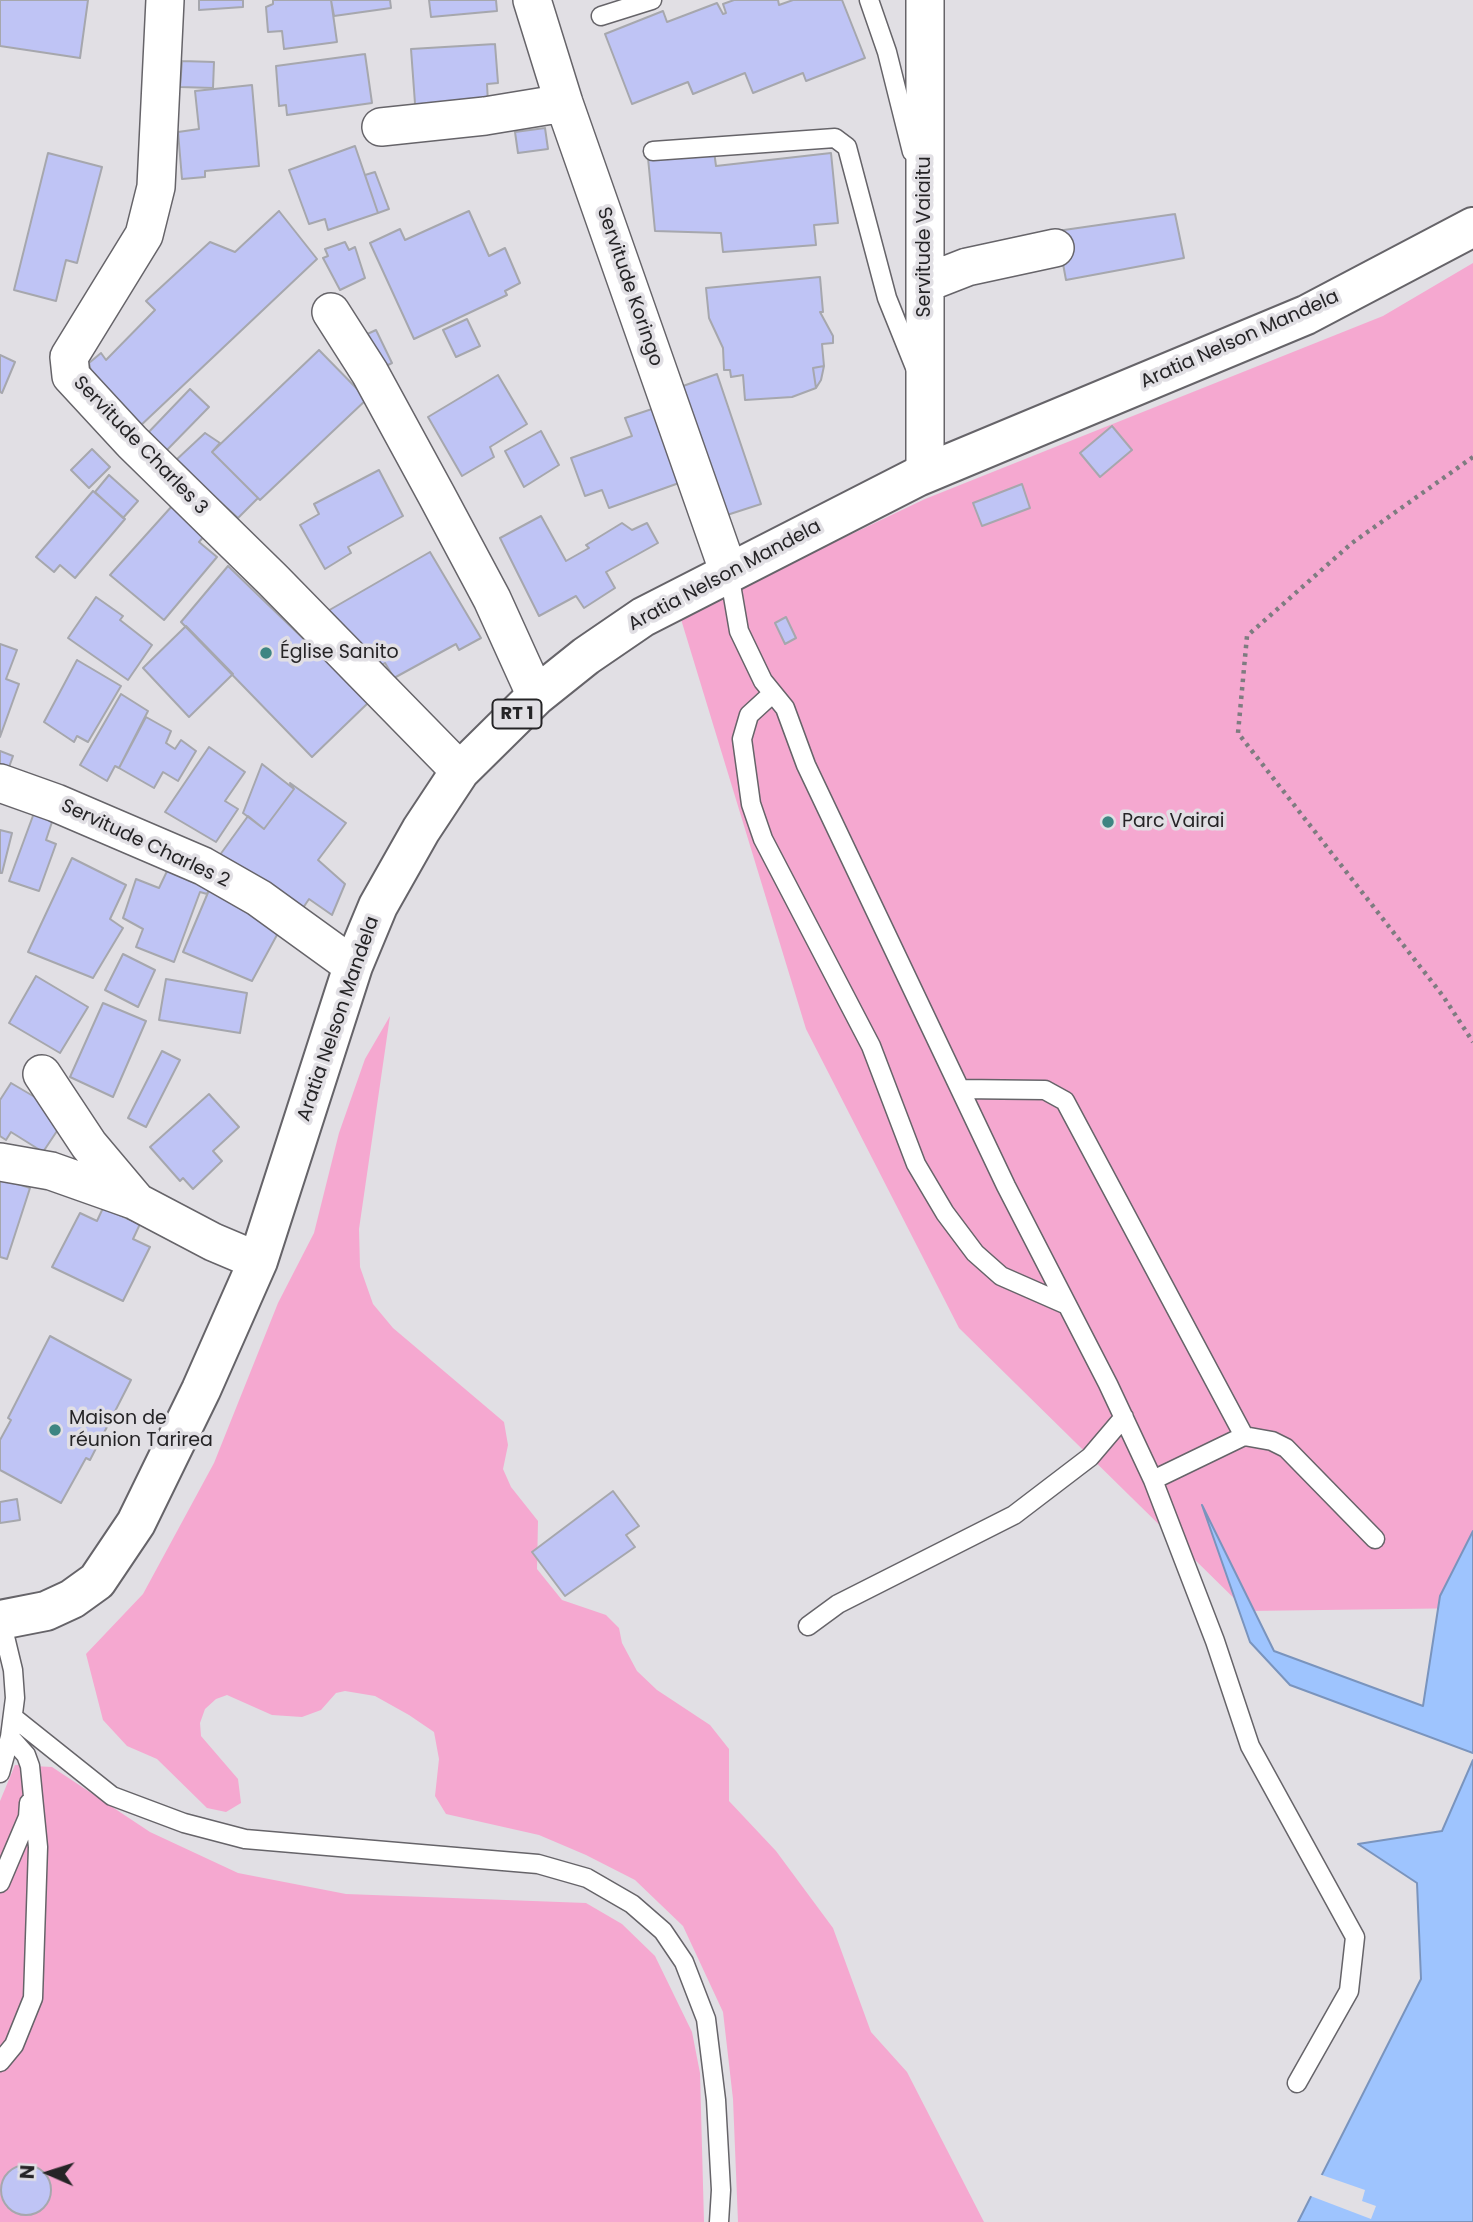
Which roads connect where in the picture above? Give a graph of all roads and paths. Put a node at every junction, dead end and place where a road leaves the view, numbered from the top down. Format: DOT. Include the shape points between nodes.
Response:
graph roads {
  1 [pos="165,0"];
  2 [pos="532,0"];
  3 [pos="652,0"];
  4 [pos="869,0"];
  5 [pos="883,0"];
  6 [pos="925,0"];
  7 [pos="601,16"];
  8 [pos="887,52"];
  9 [pos="564,103"];
  10 [pos="381,127"];
  11 [pos="653,151"];
  12 [pos="924,199"];
  13 [pos="1473,227"];
  14 [pos="1055,248"];
  15 [pos="926,283"];
  16 [pos="331,312"];
  17 [pos="925,393"];
  18 [pos="1473,457"];
  19 [pos="925,474"];
  20 [pos="729,573"];
  21 [pos="773,693"];
  22 [pos="536,696"];
  23 [pos="460,771"];
  24 [pos="0,783"];
  25 [pos="353,966"];
  26 [pos="1473,1042"];
  27 [pos="42,1074"];
  28 [pos="960,1089"];
  29 [pos="0,1162"];
  30 [pos="137,1202"];
  31 [pos="257,1261"];
  32 [pos="1067,1305"];
  33 [pos="1124,1417"];
  34 [pos="1244,1436"];
  35 [pos="1153,1480"];
  36 [pos="1375,1539"];
  37 [pos="1,1620"];
  38 [pos="808,1626"];
  39 [pos="13,1717"];
  40 [pos="10,1737"];
  41 [pos="0,1773"];
  42 [pos="32,1775"];
  43 [pos="0,1883"];
  44 [pos="0,2062"];
  45 [pos="1297,2083"];
  46 [pos="719,2222"];
  1 -- 23 [label="street, Servitude Charles 3" via="156,187 144,235 69,358 71,376"];
  2 -- 9 [label="street, Servitude Koringo"];
  3 -- 7 [label="lane"];
  4 -- 8 [label="lane"];
  5 -- 8 [label="lane"];
  6 -- 12 [label="street, Servitude Vaiaitu"];
  8 -- 12 [label="lane"];
  9 -- 10 [label="street"];
  9 -- 20 [label="street, Servitude Koringo"];
  11 -- 17 [label="lane" via="835,138 847,147 887,298"];
  12 -- 15 [label="street, Servitude Vaiaitu"];
  13 -- 19 [label="main road, Aratia Nelson Mandela / RT 1" via="1306,315"];
  14 -- 15 [label="street" via="967,267"];
  15 -- 17 [label="street, Servitude Vaiaitu"];
  16 -- 22 [label="street" via="444,508"];
  17 -- 19 [label="street, Servitude Vaiaitu"];
  18 -- 26 [label="path" via="1352,543 1247,636 1238,733 1443,996"];
  19 -- 20 [label="main road, Aratia Nelson Mandela / RT 1"];
  20 -- 21 [label="lane" via="739,631"];
  20 -- 22 [label="main road, Aratia Nelson Mandela / RT 1" via="643,617"];
  21 -- 28 [label="lane" via="785,708 806,765"];
  21 -- 32 [label="lane" via="749,715 742,739 751,804 763,839 870,1046 916,1164 975,1253 1001,1276"];
  22 -- 23 [label="main road, Aratia Nelson Mandela / RT 1"];
  23 -- 25 [label="main road, Aratia Nelson Mandela / RT 1" via="378,906"];
  24 -- 25 [label="street, Servitude Charles 2" via="203,866 259,898"];
  25 -- 31 [label="main road, Aratia Nelson Mandela / RT 1"];
  27 -- 30 [label="street" via="89,1145"];
  28 -- 32 [label="lane"];
  28 -- 34 [label="lane" via="1045,1090 1065,1101"];
  29 -- 30 [label="street" via="51,1171"];
  30 -- 31 [label="street"];
  31 -- 37 [label="main road, Aratia Nelson Mandela / RT 1" via="201,1390 117,1555 97,1581 72,1599 46,1611"];
  32 -- 33 [label="lane"];
  33 -- 35 [label="lane"];
  33 -- 38 [label="lane" via="1090,1457 1014,1514 838,1604"];
  34 -- 35 [label="lane"];
  34 -- 36 [label="lane" via="1286,1448"];
  35 -- 45 [label="lane" via="1250,1746 1355,1937 1349,1991"];
  37 -- 39 [label="lane" via="13,1670"];
  39 -- 40 [label="lane"];
  39 -- 46 [label="lane" via="112,1796 184,1823 245,1839 538,1864 587,1878 632,1904 663,1931 684,1962 706,2019 716,2100"];
  40 -- 41 [label="lane"];
  40 -- 42 [label="lane" via="26,1755"];
  42 -- 43 [label="lane" via="28,1817"];
  42 -- 44 [label="lane" via="38,1847 33,1998 15,2045"];
}
